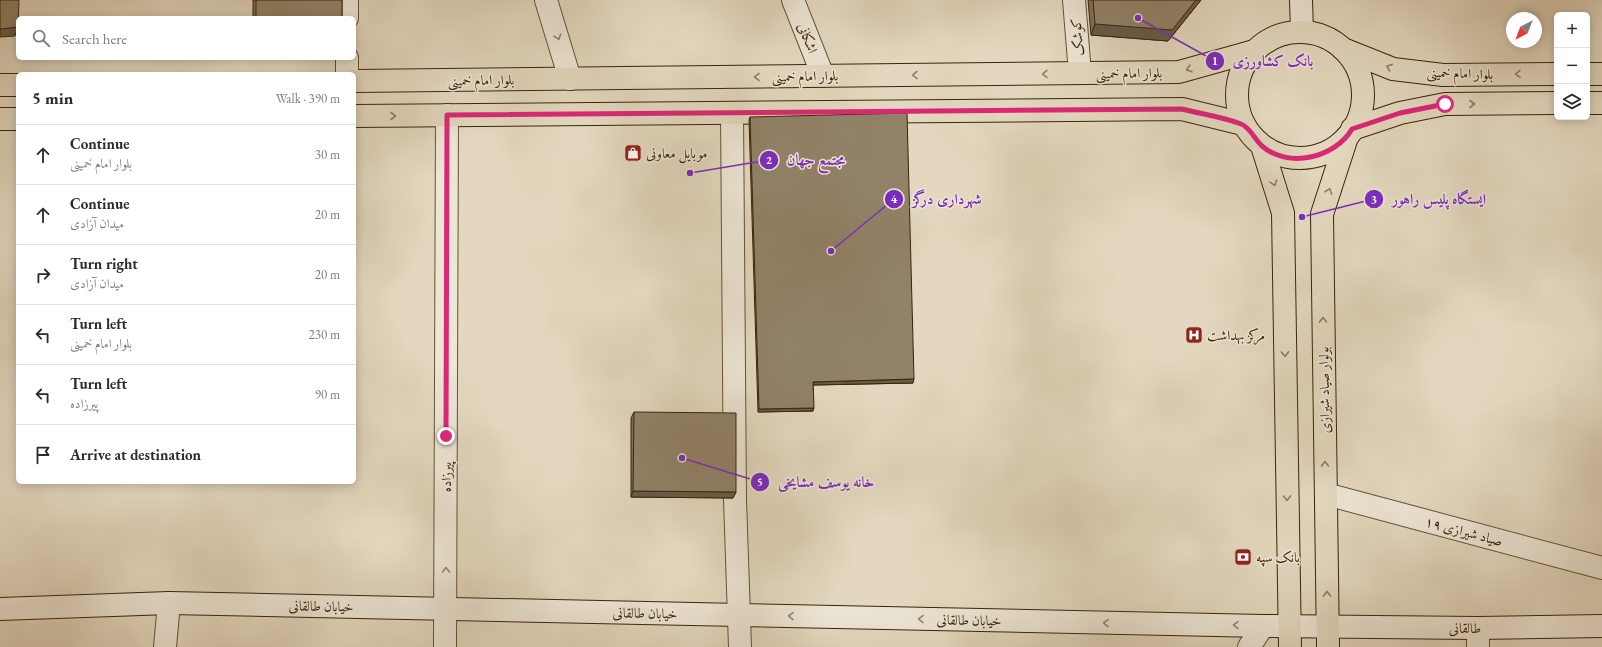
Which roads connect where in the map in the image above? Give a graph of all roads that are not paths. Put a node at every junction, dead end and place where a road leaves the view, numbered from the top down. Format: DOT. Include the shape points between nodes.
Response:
graph roads {
  1 [pos="347,0"];
  2 [pos="546,0"];
  3 [pos="793,0"];
  4 [pos="1074,0"];
  5 [pos="1301,0"];
  6 [pos="347,16"];
  7 [pos="1302,32"];
  8 [pos="1343,49"];
  9 [pos="1254,51"];
  10 [pos="347,60"];
  11 [pos="346,72"];
  12 [pos="1080,73"];
  13 [pos="1554,74"];
  14 [pos="1590,74"];
  15 [pos="1602,74"];
  16 [pos="823,76"];
  17 [pos="570,79"];
  18 [pos="356,81"];
  19 [pos="0,85"];
  20 [pos="16,85"];
  21 [pos="1554,103"];
  22 [pos="1590,103"];
  23 [pos="1602,103"];
  24 [pos="732,113"];
  25 [pos="447,115"];
  26 [pos="356,116"];
  27 [pos="0,119"];
  28 [pos="16,119"];
  29 [pos="1243,124"];
  30 [pos="1350,133"];
  31 [pos="1262,146"];
  32 [pos="1326,494"];
  33 [pos="1602,568"];
  34 [pos="168,603"];
  35 [pos="0,609"];
  36 [pos="446,609"];
  37 [pos="740,615"];
  38 [pos="1263,626"];
  39 [pos="1602,626"];
  40 [pos="1290,637"];
  41 [pos="1328,637"];
  42 [pos="1478,637"];
  43 [pos="165,647"];
  44 [pos="445,647"];
  45 [pos="740,647"];
  46 [pos="1249,647"];
  1 -- 6 [label="street"];
  2 -- 17 [label="street, one-way"];
  3 -- 16 [label="street, اشکانی"];
  4 -- 12 [label="street, کوشک"];
  5 -- 7 [label="street"];
  7 -- 8 [label="main road" via="1322,36"];
  7 -- 9 [label="main road" via="1273,37"];
  13 -- 8 [label="main road, بلوار امام خمینی, one-way" via="1444,75 1408,71 1393,69"];
  8 -- 30 [label="main road" via="1357,69 1363,93 1359,117"];
  9 -- 12 [label="main road, بلوار امام خمینی, one-way" via="1179,72"];
  9 -- 29 [label="main road" via="1240,72 1236,96"];
  10 -- 11 [label="street"];
  12 -- 16 [label="main road, بلوار امام خمینی, one-way"];
  14 -- 15 [label="main road"];
  16 -- 17 [label="main road, بلوار امام خمینی, one-way"];
  17 -- 18 [label="main road, بلوار امام خمینی"];
  19 -- 20 [label="main road"];
  30 -- 21 [label="main road, one-way" via="1400,113 1445,104"];
  22 -- 23 [label="main road"];
  24 -- 25 [label="main road"];
  24 -- 29 [label="main road" via="1182,109"];
  24 -- 37 [label="street" via="735,499"];
  26 -- 25 [label="main road, one-way"];
  36 -- 25 [label="street, پیرزاده, one-way"];
  27 -- 28 [label="main road"];
  29 -- 31 [label="main road"];
  30 -- 31 [label="main road" via="1326,153 1302,159 1277,155"];
  32 -- 30 [label="main road, بولوار صیاد شیرازی, one-way" via="1322,214"];
  31 -- 40 [label="main road, one-way" via="1283,213"];
  32 -- 33 [label="street, صیاد شیرازی ۱۹"];
  41 -- 32 [label="main road, بولوار صیاد شیرازی, one-way"];
  34 -- 35 [label="street, خیابان طالقانی"];
  34 -- 36 [label="street, خیابان طالقانی"];
  34 -- 43 [label="street"];
  36 -- 37 [label="street, خیابان طالقانی"];
  36 -- 44 [label="street, پیرزاده"];
  38 -- 37 [label="street, خیابان طالقانی, one-way"];
  37 -- 45 [label="street"];
  38 -- 40 [label="street, خیابان طالقانی"];
  38 -- 46 [label="street"];
  39 -- 42 [label="street, طالقانی"];
  40 -- 41 [label="street, طالقانی"];
  41 -- 42 [label="street, طالقانی"];
}
